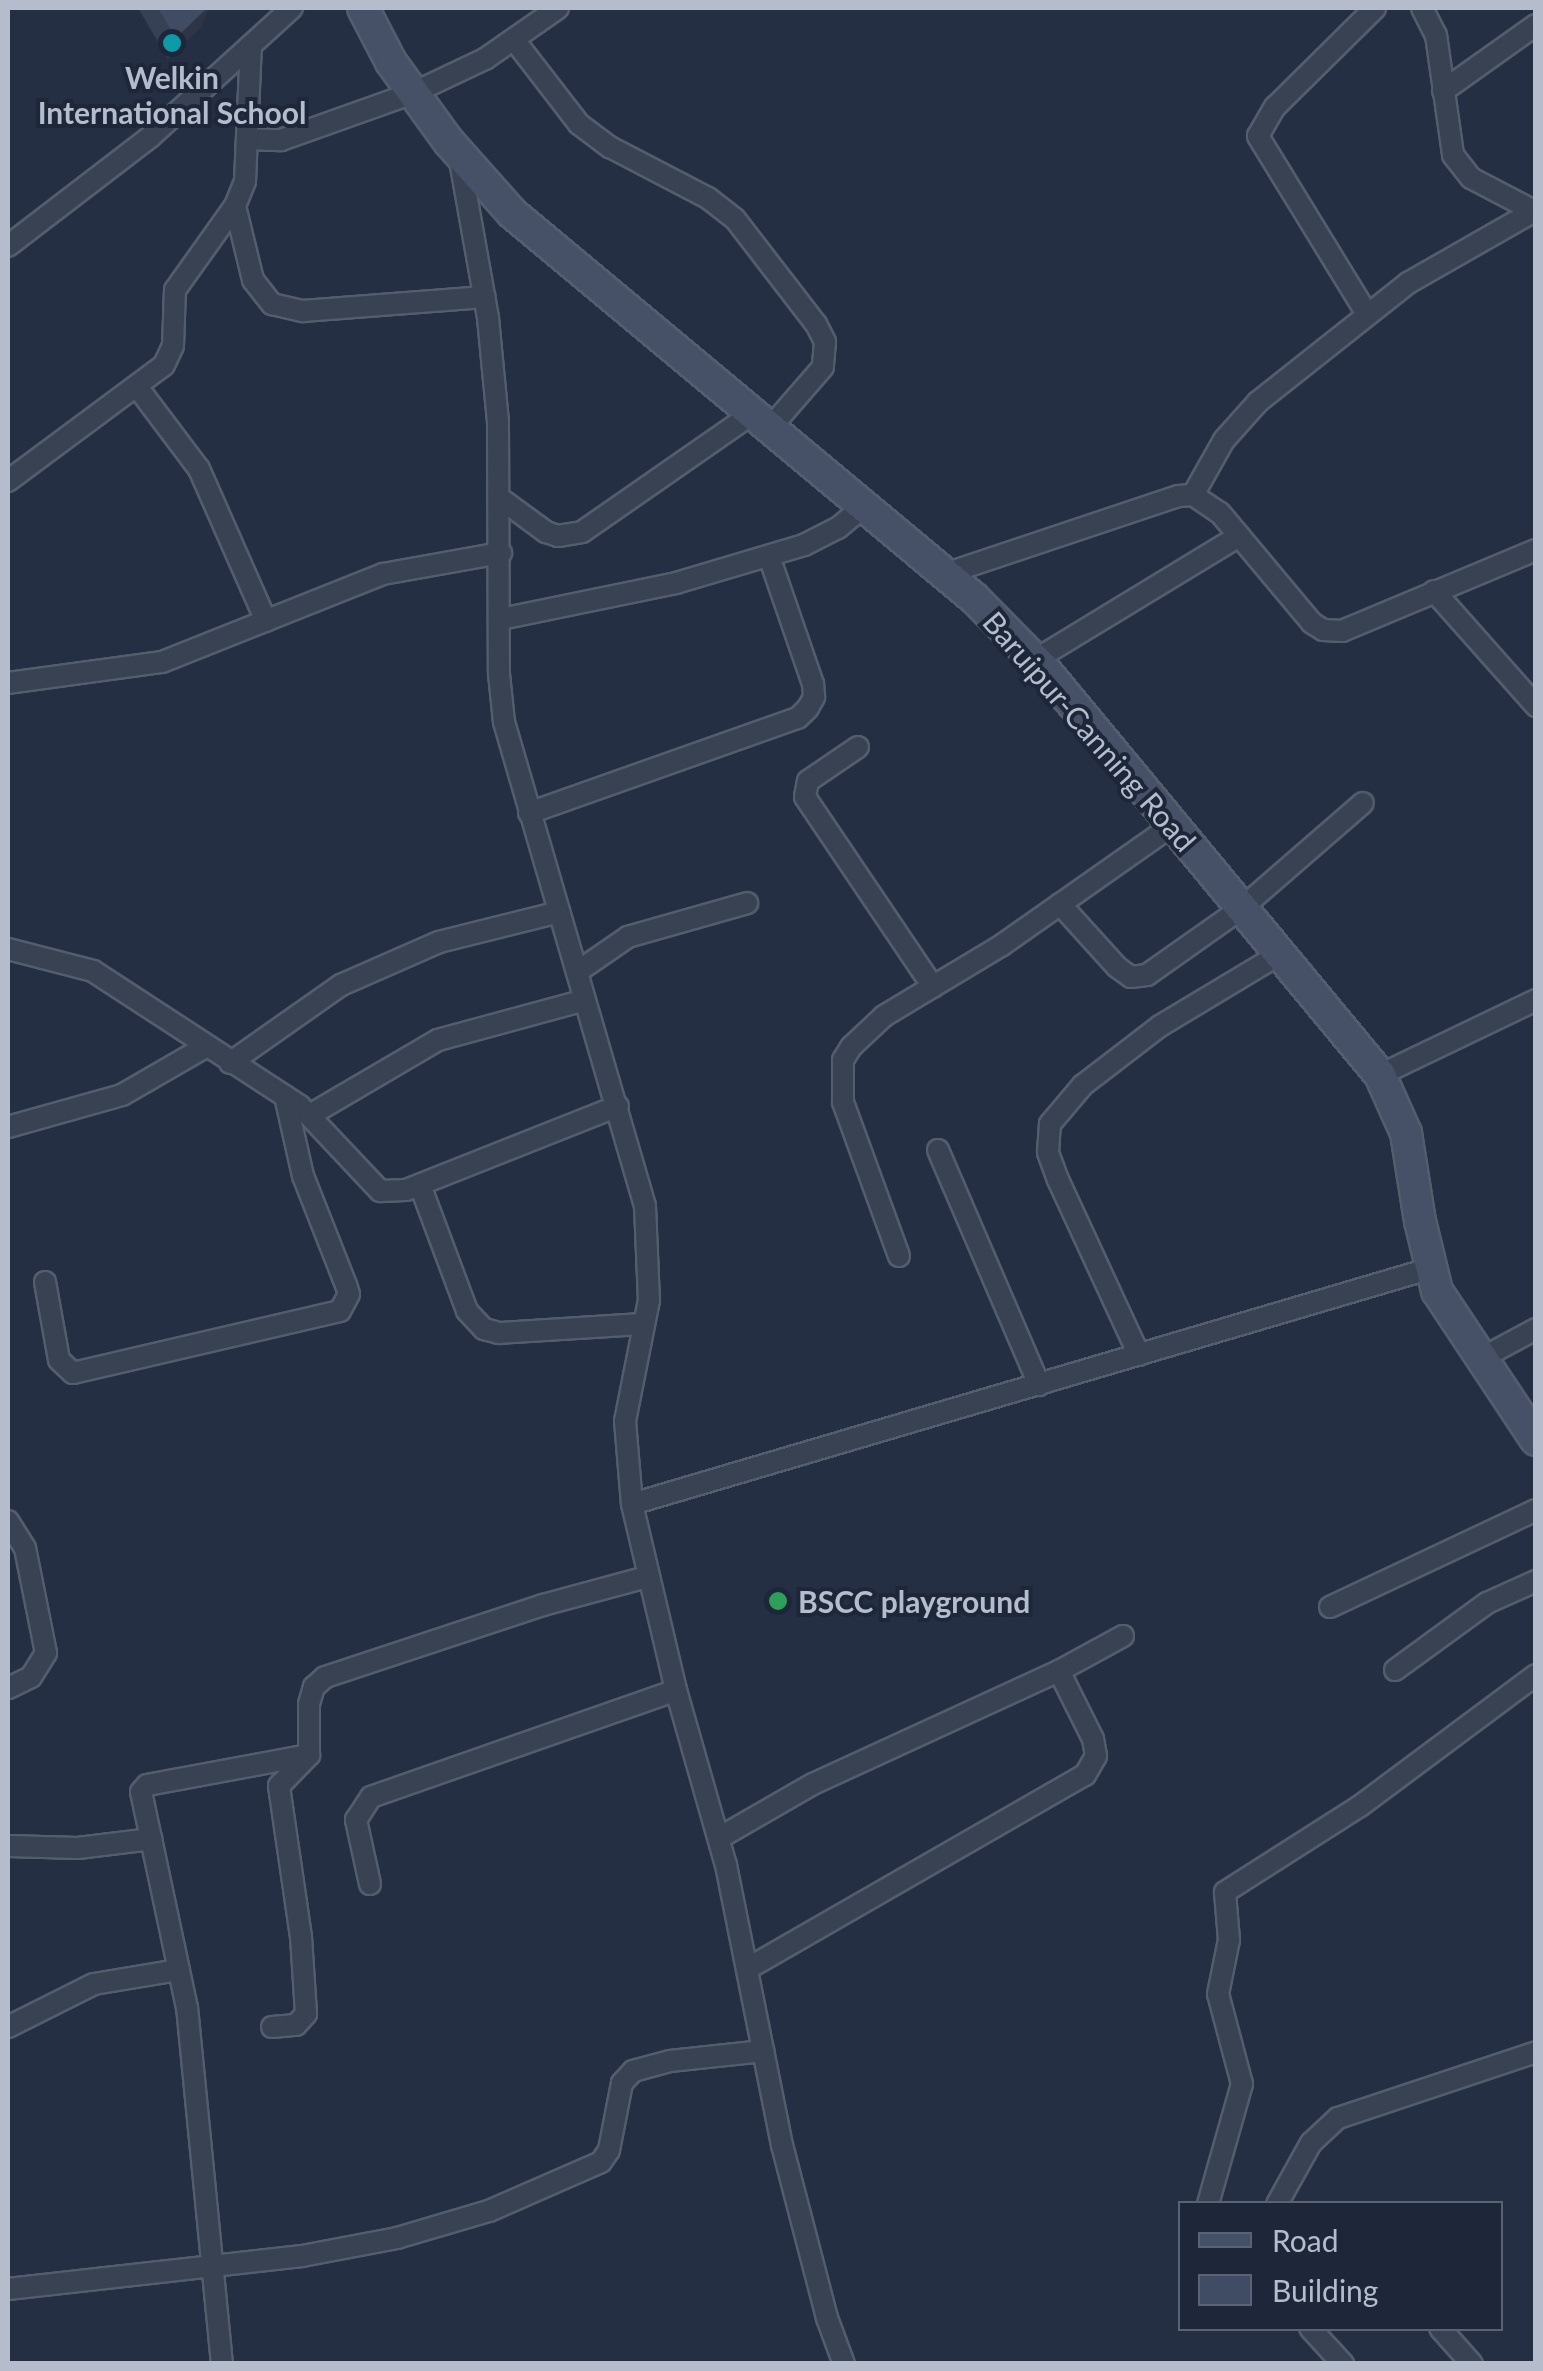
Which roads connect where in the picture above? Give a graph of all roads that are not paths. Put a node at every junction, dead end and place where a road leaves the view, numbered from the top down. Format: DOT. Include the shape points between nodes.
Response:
graph roads {
  1 [pos="292,8"];
  2 [pos="363,8"];
  3 [pos="558,8"];
  4 [pos="1375,8"];
  5 [pos="1422,8"];
  6 [pos="1536,25"];
  7 [pos="515,41"];
  8 [pos="251,45"];
  9 [pos="1443,91"];
  10 [pos="413,92"];
  11 [pos="248,139"];
  12 [pos="458,152"];
  13 [pos="235,206"];
  14 [pos="1535,212"];
  15 [pos="8,246"];
  16 [pos="484,297"];
  17 [pos="1367,314"];
  18 [pos="138,388"];
  19 [pos="761,421"];
  20 [pos="8,482"];
  21 [pos="1193,495"];
  22 [pos="501,498"];
  23 [pos="864,506"];
  24 [pos="1239,536"];
  25 [pos="1536,550"];
  26 [pos="501,553"];
  27 [pos="769,556"];
  28 [pos="945,574"];
  29 [pos="1434,590"];
  30 [pos="501,619"];
  31 [pos="266,621"];
  32 [pos="1036,660"];
  33 [pos="8,684"];
  34 [pos="1536,706"];
  35 [pos="858,748"];
  36 [pos="1363,803"];
  37 [pos="529,813"];
  38 [pos="1173,825"];
  39 [pos="747,903"];
  40 [pos="1060,904"];
  41 [pos="1242,908"];
  42 [pos="558,912"];
  43 [pos="8,949"];
  44 [pos="1280,954"];
  45 [pos="577,972"];
  46 [pos="932,987"];
  47 [pos="585,1000"];
  48 [pos="1536,1000"];
  49 [pos="205,1047"];
  50 [pos="230,1064"];
  51 [pos="1380,1076"];
  52 [pos="284,1096"];
  53 [pos="618,1106"];
  54 [pos="310,1116"];
  55 [pos="8,1126"];
  56 [pos="938,1150"];
  57 [pos="420,1185"];
  58 [pos="899,1256"];
  59 [pos="1432,1268"];
  60 [pos="45,1282"];
  61 [pos="644,1324"];
  62 [pos="1536,1328"];
  63 [pos="1140,1355"];
  64 [pos="1480,1358"];
  65 [pos="1039,1385"];
  66 [pos="1536,1440"];
  67 [pos="632,1504"];
  68 [pos="1536,1510"];
  69 [pos="8,1521"];
  70 [pos="647,1577"];
  71 [pos="1536,1581"];
  72 [pos="1330,1606"];
  73 [pos="1122,1636"];
  74 [pos="1395,1670"];
  75 [pos="1058,1672"];
  76 [pos="1536,1675"];
  77 [pos="8,1688"];
  78 [pos="676,1690"];
  79 [pos="309,1755"];
  80 [pos="151,1838"];
  81 [pos="719,1838"];
  82 [pos="8,1846"];
  83 [pos="370,1884"];
  84 [pos="747,1968"];
  85 [pos="180,1970"];
  86 [pos="8,2027"];
  87 [pos="272,2027"];
  88 [pos="763,2050"];
  89 [pos="1536,2052"];
  90 [pos="1209,2201"];
  91 [pos="1279,2201"];
  92 [pos="211,2267"];
  93 [pos="8,2289"];
  94 [pos="1313,2331"];
  95 [pos="1443,2331"];
  96 [pos="222,2364"];
  97 [pos="844,2364"];
  98 [pos="1343,2364"];
  99 [pos="1472,2364"];
  1 -- 8 [label="street"];
  2 -- 10 [label="main road, Baruipur-Canning Road"];
  3 -- 7 [label="street"];
  4 -- 17 [label="street" via="1274,106 1258,136"];
  5 -- 9 [label="street" via="1436,34"];
  6 -- 9 [label="street"];
  7 -- 10 [label="street"];
  7 -- 19 [label="street" via="579,124 735,219 816,324 825,342 822,368"];
  8 -- 11 [label="street"];
  8 -- 15 [label="street" via="150,137"];
  9 -- 14 [label="street" via="1460,167"];
  10 -- 11 [label="street" via="291,137"];
  10 -- 12 [label="main road, Baruipur-Canning Road"];
  11 -- 13 [label="street" via="245,182"];
  12 -- 16 [label="street"];
  12 -- 19 [label="main road, Baruipur-Canning Road" via="512,213"];
  13 -- 16 [label="street" via="253,280 272,304 303,311"];
  13 -- 18 [label="street" via="179,280 170,354"];
  14 -- 17 [label="street" via="1430,267"];
  16 -- 22 [label="street"];
  17 -- 21 [label="street" via="1244,416"];
  18 -- 20 [label="street"];
  18 -- 31 [label="street" via="199,469"];
  19 -- 22 [label="street" via="582,532 546,532"];
  19 -- 23 [label="main road, Baruipur-Canning Road"];
  21 -- 24 [label="street"];
  21 -- 28 [label="street"];
  22 -- 26 [label="street"];
  23 -- 27 [label="street" via="820,539"];
  23 -- 28 [label="main road, Baruipur-Canning Road"];
  24 -- 29 [label="street" via="1323,630 1342,630"];
  24 -- 32 [label="street"];
  25 -- 29 [label="street"];
  26 -- 30 [label="street"];
  26 -- 31 [label="street" via="396,570"];
  27 -- 30 [label="street" via="676,583"];
  27 -- 37 [label="street" via="813,684 808,708 798,718"];
  28 -- 32 [label="main road, Baruipur-Canning Road"];
  29 -- 34 [label="street"];
  30 -- 37 [label="street" via="504,722"];
  31 -- 33 [label="street" via="146,666"];
  32 -- 38 [label="main road, Baruipur-Canning Road"];
  35 -- 46 [label="street" via="808,780 805,797"];
  36 -- 41 [label="street"];
  37 -- 42 [label="street"];
  38 -- 40 [label="street"];
  38 -- 41 [label="main road, Baruipur-Canning Road"];
  39 -- 45 [label="street" via="628,937"];
  40 -- 41 [label="street" via="1131,977 1147,975"];
  40 -- 46 [label="street"];
  41 -- 44 [label="main road, Baruipur-Canning Road"];
  42 -- 45 [label="street"];
  42 -- 50 [label="street" via="439,942 340,985"];
  43 -- 49 [label="street" via="93,971"];
  44 -- 51 [label="main road, Baruipur-Canning Road"];
  44 -- 63 [label="street" via="1145,1038 1083,1085 1050,1124 1048,1152 1058,1180"];
  45 -- 47 [label="street"];
  46 -- 58 [label="street" via="884,1016 844,1060 844,1102"];
  47 -- 53 [label="street"];
  47 -- 54 [label="street" via="438,1040"];
  48 -- 51 [label="street"];
  49 -- 50 [label="street"];
  49 -- 55 [label="street" via="122,1095"];
  50 -- 52 [label="street"];
  51 -- 59 [label="main road, Baruipur-Canning Road" via="1406,1133"];
  52 -- 54 [label="street"];
  52 -- 60 [label="street" via="303,1176 349,1294 340,1310 73,1373 59,1360"];
  53 -- 57 [label="street"];
  53 -- 61 [label="street" via="645,1206"];
  54 -- 57 [label="street" via="374,1187 396,1193"];
  56 -- 65 [label="street"];
  57 -- 61 [label="street" via="467,1311 484,1329"];
  59 -- 63 [label="street"];
  59 -- 64 [label="main road, Baruipur-Canning Road" via="1437,1291"];
  61 -- 67 [label="street" via="625,1421"];
  62 -- 64 [label="street"];
  63 -- 65 [label="street"];
  64 -- 66 [label="main road, Baruipur-Canning Road"];
  65 -- 67 [label="street"];
  67 -- 70 [label="street"];
  68 -- 72 [label="street"];
  69 -- 77 [label="street" via="25,1548 46,1653 31,1677"];
  70 -- 78 [label="street"];
  70 -- 79 [label="street" via="325,1677 309,1704"];
  71 -- 74 [label="street" via="1487,1604"];
  73 -- 75 [label="street"];
  75 -- 81 [label="street" via="813,1784"];
  75 -- 84 [label="street" via="1093,1738 1096,1756 1085,1775"];
  76 -- 90 [label="street" via="1375,1795 1224,1892 1229,1940 1218,1994 1242,2084"];
  78 -- 81 [label="street"];
  78 -- 83 [label="street" via="371,1797 356,1820"];
  79 -- 80 [label="street" via="144,1786"];
  79 -- 87 [label="street" via="278,1786 306,2014 296,2025"];
  80 -- 82 [label="street" via="78,1848"];
  80 -- 85 [label="street"];
  81 -- 84 [label="street"];
  84 -- 88 [label="street"];
  85 -- 86 [label="street" via="94,1984"];
  85 -- 92 [label="street"];
  88 -- 92 [label="street" via="633,2071 622,2082 610,2150 601,2162 489,2211 397,2238"];
  88 -- 97 [label="street" via="782,2144"];
  89 -- 91 [label="street" via="1338,2118 1311,2143"];
  92 -- 93 [label="street"];
  92 -- 96 [label="street"];
  94 -- 98 [label="street"];
  95 -- 99 [label="street"];
}
